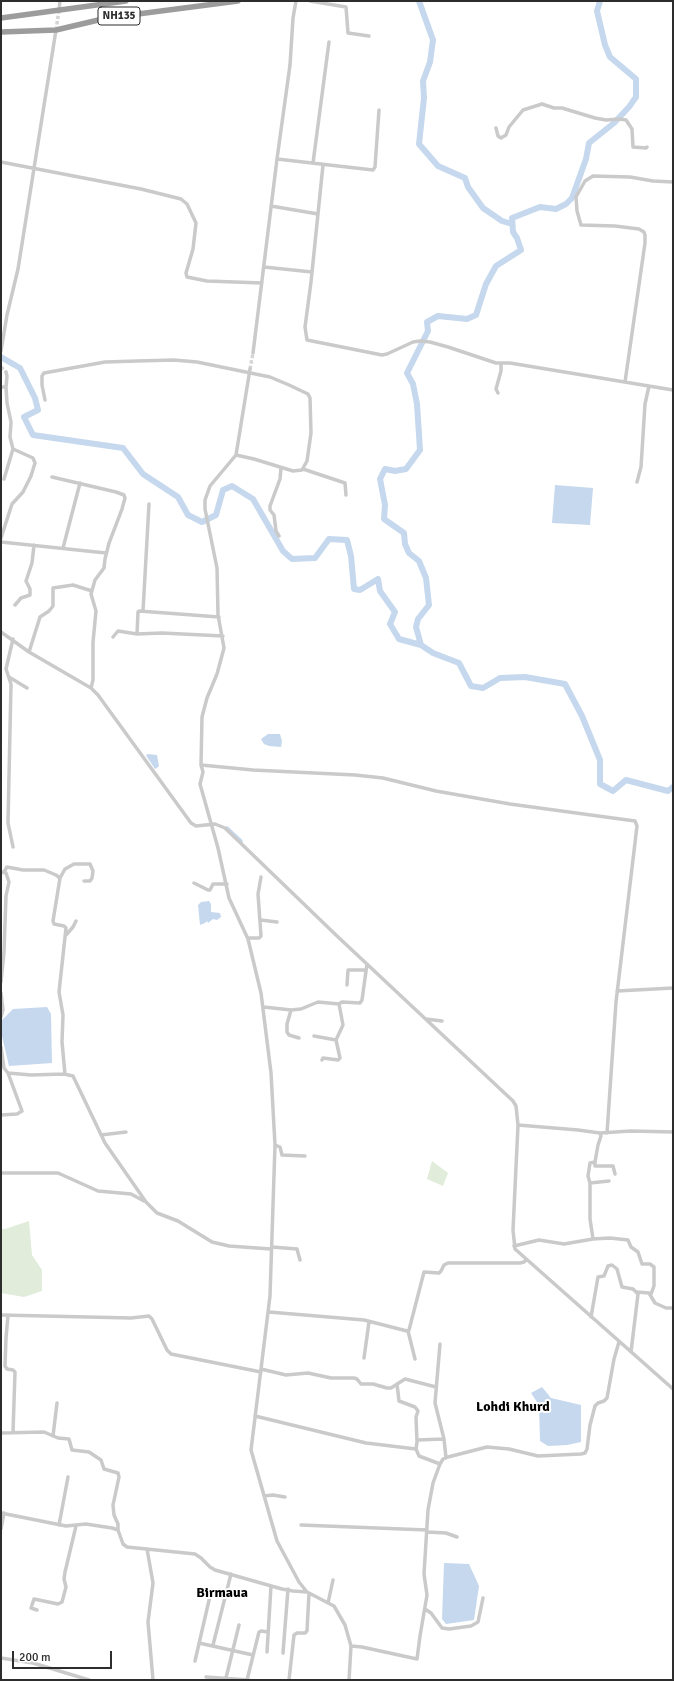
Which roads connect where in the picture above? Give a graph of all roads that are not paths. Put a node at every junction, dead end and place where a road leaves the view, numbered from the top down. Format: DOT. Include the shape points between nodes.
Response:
graph roads {
  1 [pos="60,1"];
  2 [pos="126,1"];
  3 [pos="238,1"];
  4 [pos="296,1"];
  5 [pos="310,1"];
  6 [pos="59,10"];
  7 [pos="1,18"];
  8 [pos="56,30"];
  9 [pos="1,32"];
  10 [pos="369,36"];
  11 [pos="329,42"];
  12 [pos="379,110"];
  13 [pos="496,128"];
  14 [pos="647,146"];
  15 [pos="277,159"];
  16 [pos="1,162"];
  17 [pos="313,164"];
  18 [pos="323,165"];
  19 [pos="35,169"];
  20 [pos="673,182"];
  21 [pos="271,206"];
  22 [pos="318,214"];
  23 [pos="264,267"];
  24 [pos="312,272"];
  25 [pos="262,283"];
  26 [pos="1,351"];
  27 [pos="253,353"];
  28 [pos="501,364"];
  29 [pos="250,369"];
  30 [pos="6,372"];
  31 [pos="249,374"];
  32 [pos="625,382"];
  33 [pos="6,386"];
  34 [pos="649,386"];
  35 [pos="1,387"];
  36 [pos="673,390"];
  37 [pos="498,393"];
  38 [pos="45,400"];
  39 [pos="13,449"];
  40 [pos="236,455"];
  41 [pos="281,468"];
  42 [pos="303,469"];
  43 [pos="52,477"];
  44 [pos="4,479"];
  45 [pos="637,482"];
  46 [pos="80,483"];
  47 [pos="346,495"];
  48 [pos="149,504"];
  49 [pos="279,536"];
  50 [pos="1,538"];
  51 [pos="1,542"];
  52 [pos="34,545"];
  53 [pos="63,548"];
  54 [pos="106,553"];
  55 [pos="92,591"];
  56 [pos="14,605"];
  57 [pos="143,611"];
  58 [pos="219,617"];
  59 [pos="1,632"];
  60 [pos="137,634"];
  61 [pos="223,636"];
  62 [pos="113,637"];
  63 [pos="12,642"];
  64 [pos="29,652"];
  65 [pos="9,677"];
  66 [pos="27,688"];
  67 [pos="91,688"];
  68 [pos="201,764"];
  69 [pos="212,825"];
  70 [pos="13,847"];
  71 [pos="3,872"];
  72 [pos="261,877"];
  73 [pos="60,878"];
  74 [pos="84,881"];
  75 [pos="194,883"];
  76 [pos="227,884"];
  77 [pos="260,920"];
  78 [pos="76,921"];
  79 [pos="277,922"];
  80 [pos="66,935"];
  81 [pos="248,938"];
  82 [pos="366,967"];
  83 [pos="1,982"];
  84 [pos="347,985"];
  85 [pos="673,988"];
  86 [pos="617,991"];
  87 [pos="1,993"];
  88 [pos="339,1004"];
  89 [pos="264,1007"];
  90 [pos="292,1010"];
  91 [pos="1,1017"];
  92 [pos="426,1019"];
  93 [pos="442,1021"];
  94 [pos="314,1036"];
  95 [pos="299,1038"];
  96 [pos="336,1040"];
  97 [pos="1,1047"];
  98 [pos="322,1060"];
  99 [pos="3,1068"];
  100 [pos="8,1073"];
  101 [pos="65,1074"];
  102 [pos="1,1115"];
  103 [pos="518,1125"];
  104 [pos="126,1132"];
  105 [pos="673,1132"];
  106 [pos="600,1133"];
  107 [pos="607,1133"];
  108 [pos="101,1135"];
  109 [pos="275,1145"];
  110 [pos="305,1156"];
  111 [pos="595,1162"];
  112 [pos="1,1173"];
  113 [pos="616,1174"];
  114 [pos="608,1181"];
  115 [pos="590,1182"];
  116 [pos="146,1202"];
  117 [pos="593,1239"];
  118 [pos="514,1246"];
  119 [pos="271,1248"];
  120 [pos="300,1260"];
  121 [pos="525,1261"];
  122 [pos="637,1292"];
  123 [pos="651,1294"];
  124 [pos="673,1308"];
  125 [pos="269,1312"];
  126 [pos="1,1314"];
  127 [pos="8,1315"];
  128 [pos="591,1317"];
  129 [pos="369,1322"];
  130 [pos="408,1331"];
  131 [pos="440,1344"];
  132 [pos="618,1344"];
  133 [pos="632,1352"];
  134 [pos="364,1358"];
  135 [pos="415,1359"];
  136 [pos="1,1368"];
  137 [pos="6,1368"];
  138 [pos="261,1370"];
  139 [pos="397,1384"];
  140 [pos="436,1387"];
  141 [pos="673,1389"];
  142 [pos="57,1403"];
  143 [pos="254,1416"];
  144 [pos="13,1432"];
  145 [pos="1,1433"];
  146 [pos="53,1436"];
  147 [pos="444,1439"];
  148 [pos="417,1440"];
  149 [pos="416,1449"];
  150 [pos="446,1458"];
  151 [pos="440,1464"];
  152 [pos="68,1477"];
  153 [pos="264,1496"];
  154 [pos="285,1497"];
  155 [pos="3,1513"];
  156 [pos="59,1525"];
  157 [pos="301,1525"];
  158 [pos="76,1526"];
  159 [pos="1,1529"];
  160 [pos="118,1530"];
  161 [pos="427,1531"];
  162 [pos="457,1537"];
  163 [pos="147,1549"];
  164 [pos="231,1574"];
  165 [pos="333,1580"];
  166 [pos="271,1586"];
  167 [pos="288,1589"];
  168 [pos="308,1592"];
  169 [pos="225,1596"];
  170 [pos="482,1598"];
  171 [pos="328,1603"];
  172 [pos="425,1609"];
  173 [pos="37,1610"];
  174 [pos="239,1625"];
  175 [pos="268,1632"];
  176 [pos="199,1643"];
  177 [pos="213,1645"];
  178 [pos="351,1646"];
  179 [pos="232,1650"];
  180 [pos="267,1652"];
  181 [pos="283,1653"];
  182 [pos="253,1655"];
  183 [pos="1,1658"];
  184 [pos="195,1661"];
  185 [pos="206,1677"];
  186 [pos="226,1678"];
  187 [pos="89,1680"];
  188 [pos="152,1680"];
  189 [pos="248,1680"];
  190 [pos="289,1680"];
  191 [pos="349,1680"];
  1 -- 6 [label="street"];
  2 -- 6 [label="highway, NH135"];
  3 -- 8 [label="highway, NH135" via="107,18"];
  4 -- 15 [label="street"];
  5 -- 10 [label="street" via="346,7 348,33"];
  6 -- 7 [label="highway, NH135"];
  8 -- 9 [label="highway, NH135"];
  8 -- 19 [label="street"];
  11 -- 17 [label="street"];
  12 -- 18 [label="street" via="373,170"];
  13 -- 14 [label="street" via="501,138 506,135 509,127 523,110 542,104 606,120 626,120 632,129 633,147"];
  15 -- 17 [label="street"];
  15 -- 21 [label="street"];
  16 -- 19 [label="street"];
  17 -- 18 [label="street"];
  18 -- 22 [label="street"];
  19 -- 25 [label="street" via="181,199 187,204 196,223 187,277 207,281"];
  19 -- 26 [label="street"];
  20 -- 32 [label="street" via="592,176 584,180 576,197 581,225 639,229 645,235"];
  21 -- 22 [label="street"];
  21 -- 23 [label="street"];
  22 -- 24 [label="street"];
  23 -- 24 [label="street"];
  23 -- 25 [label="street"];
  24 -- 28 [label="street" via="305,327 307,340 382,355 420,341 442,345"];
  25 -- 27 [label="street"];
  28 -- 32 [label="street" via="510,363"];
  28 -- 37 [label="street" via="496,389"];
  29 -- 31 [label="street"];
  30 -- 33 [label="street"];
  31 -- 38 [label="street" via="197,362 174,360 105,362 44,373 42,385"];
  31 -- 40 [label="street"];
  31 -- 42 [label="street" via="281,381 308,394 311,433 309,454"];
  32 -- 34 [label="street"];
  33 -- 35 [label="street"];
  33 -- 39 [label="street"];
  34 -- 36 [label="street"];
  34 -- 45 [label="street" via="645,404 641,467"];
  39 -- 44 [label="street"];
  39 -- 50 [label="street" via="33,458 34,463 24,492 12,504"];
  40 -- 41 [label="street"];
  40 -- 58 [label="street" via="210,486 205,497 216,568"];
  41 -- 42 [label="street" via="293,471"];
  41 -- 49 [label="street" via="280,479 270,506"];
  42 -- 47 [label="street" via="345,483"];
  43 -- 46 [label="street"];
  46 -- 53 [label="street"];
  46 -- 54 [label="street" via="125,496"];
  48 -- 57 [label="street"];
  51 -- 52 [label="street"];
  52 -- 53 [label="street"];
  52 -- 56 [label="street" via="26,581 30,595 21,598"];
  53 -- 54 [label="street"];
  54 -- 55 [label="street" via="104,568 97,576"];
  55 -- 64 [label="street" via="73,585 53,588 52,606 50,611 40,617"];
  55 -- 67 [label="street" via="96,611"];
  57 -- 58 [label="street"];
  57 -- 60 [label="street" via="138,612"];
  58 -- 61 [label="street"];
  59 -- 63 [label="street"];
  60 -- 61 [label="street"];
  60 -- 62 [label="street" via="118,632"];
  61 -- 68 [label="street" via="224,653 202,717"];
  63 -- 64 [label="street"];
  63 -- 65 [label="street" via="6,665"];
  64 -- 67 [label="street"];
  65 -- 66 [label="street"];
  65 -- 70 [label="street" via="11,684 8,823"];
  67 -- 69 [label="street" via="191,823 196,826"];
  68 -- 69 [label="street" via="203,772 200,784"];
  68 -- 86 [label="street" via="383,778 436,791 510,804 635,821"];
  69 -- 76 [label="street"];
  69 -- 82 [label="street" via="222,825 226,828"];
  71 -- 73 [label="street" via="7,867 44,870"];
  71 -- 83 [label="street" via="8,875 9,882"];
  72 -- 77 [label="street" via="258,894"];
  73 -- 74 [label="street" via="67,866 87,863 91,865 93,874 91,881"];
  73 -- 80 [label="street" via="53,921 54,924 66,926"];
  75 -- 76 [label="street" via="208,890 213,884"];
  76 -- 81 [label="street" via="232,905"];
  77 -- 79 [label="street"];
  77 -- 81 [label="street" via="260,938"];
  78 -- 80 [label="street"];
  80 -- 101 [label="street" via="59,992 63,1015"];
  81 -- 89 [label="street"];
  82 -- 84 [label="street" via="348,970"];
  82 -- 88 [label="street" via="361,1002"];
  82 -- 92 [label="street"];
  85 -- 86 [label="street"];
  86 -- 107 [label="street"];
  87 -- 91 [label="street"];
  88 -- 90 [label="street" via="318,1002 304,1009"];
  88 -- 96 [label="street" via="343,1025"];
  89 -- 90 [label="street"];
  89 -- 109 [label="street"];
  90 -- 95 [label="street" via="287,1032"];
  92 -- 93 [label="street"];
  92 -- 103 [label="street" via="513,1101"];
  94 -- 96 [label="street"];
  96 -- 98 [label="street" via="340,1058"];
  97 -- 99 [label="street"];
  99 -- 100 [label="street"];
  100 -- 101 [label="street"];
  100 -- 102 [label="street" via="22,1111 17,1114"];
  101 -- 108 [label="street" via="76,1080"];
  103 -- 106 [label="street"];
  103 -- 118 [label="street"];
  104 -- 108 [label="street"];
  105 -- 107 [label="street"];
  106 -- 107 [label="street"];
  106 -- 111 [label="street"];
  108 -- 116 [label="street"];
  109 -- 110 [label="street" via="280,1147 282,1155"];
  109 -- 119 [label="street"];
  111 -- 113 [label="street" via="596,1166 611,1165"];
  111 -- 115 [label="street" via="590,1163"];
  112 -- 116 [label="street" via="59,1174 98,1191 131,1194"];
  114 -- 115 [label="street"];
  115 -- 117 [label="street"];
  116 -- 119 [label="street" via="160,1215 178,1221 212,1242 229,1246"];
  117 -- 118 [label="street" via="564,1244 539,1240"];
  117 -- 123 [label="street" via="628,1240 632,1248 638,1252 642,1264 654,1267 654,1286"];
  118 -- 121 [label="street"];
  119 -- 120 [label="street" via="295,1249"];
  119 -- 125 [label="street"];
  121 -- 128 [label="street"];
  121 -- 130 [label="street" via="450,1262 445,1264 439,1273 424,1272"];
  122 -- 123 [label="street"];
  122 -- 128 [label="street" via="622,1287 617,1268 609,1265 604,1276 598,1277"];
  122 -- 133 [label="street"];
  123 -- 124 [label="street" via="655,1303"];
  125 -- 129 [label="street"];
  125 -- 138 [label="street"];
  126 -- 127 [label="street"];
  127 -- 137 [label="street"];
  127 -- 138 [label="street" via="131,1318 149,1316 171,1354"];
  128 -- 132 [label="street"];
  129 -- 130 [label="street"];
  129 -- 134 [label="street"];
  130 -- 135 [label="street"];
  131 -- 140 [label="street"];
  132 -- 133 [label="street"];
  132 -- 150 [label="street" via="607,1398 596,1405 584,1454 538,1456 490,1447"];
  133 -- 141 [label="street"];
  136 -- 137 [label="street"];
  137 -- 144 [label="street" via="15,1372"];
  138 -- 139 [label="street" via="286,1375 354,1378 362,1384 387,1388"];
  138 -- 143 [label="street"];
  139 -- 140 [label="street" via="405,1379"];
  139 -- 148 [label="street" via="399,1401 418,1410"];
  140 -- 147 [label="street" via="436,1407"];
  142 -- 146 [label="street"];
  143 -- 149 [label="street" via="366,1443"];
  143 -- 153 [label="street" via="251,1450"];
  144 -- 145 [label="street"];
  144 -- 146 [label="street" via="41,1432"];
  146 -- 160 [label="street" via="69,1440 72,1450 90,1452 101,1460 104,1469 118,1474 113,1505"];
  147 -- 148 [label="street"];
  147 -- 150 [label="street"];
  148 -- 149 [label="street"];
  149 -- 151 [label="street" via="419,1456"];
  150 -- 151 [label="street"];
  151 -- 161 [label="street" via="430,1498"];
  152 -- 156 [label="street"];
  153 -- 154 [label="street"];
  153 -- 168 [label="street" via="277,1541 299,1582"];
  155 -- 156 [label="street"];
  155 -- 159 [label="street"];
  156 -- 158 [label="street"];
  157 -- 161 [label="street"];
  158 -- 160 [label="street" via="91,1524"];
  158 -- 173 [label="street" via="65,1572 66,1587 62,1602 58,1604 34,1599 31,1608"];
  160 -- 163 [label="street" via="124,1546"];
  161 -- 162 [label="street"];
  161 -- 172 [label="street"];
  163 -- 164 [label="street" via="190,1553 201,1558 215,1570"];
  163 -- 188 [label="street" via="153,1583 148,1622"];
  164 -- 166 [label="street"];
  164 -- 169 [label="street"];
  165 -- 171 [label="street"];
  166 -- 167 [label="street"];
  166 -- 175 [label="street"];
  167 -- 168 [label="street"];
  167 -- 181 [label="street"];
  168 -- 171 [label="street"];
  168 -- 190 [label="street" via="307,1631 294,1635"];
  169 -- 176 [label="street" via="210,1596"];
  169 -- 177 [label="street"];
  170 -- 172 [label="street" via="478,1622 471,1626 442,1628"];
  171 -- 178 [label="street" via="337,1609"];
  172 -- 178 [label="street" via="417,1659"];
  174 -- 179 [label="street"];
  175 -- 180 [label="street"];
  175 -- 182 [label="street" via="259,1631"];
  176 -- 177 [label="street"];
  176 -- 184 [label="street"];
  177 -- 179 [label="street"];
  178 -- 191 [label="street"];
  179 -- 182 [label="street"];
  179 -- 186 [label="street"];
  182 -- 189 [label="street"];
  183 -- 187 [label="street" via="33,1663"];
  185 -- 186 [label="street"];
  186 -- 189 [label="street"];
}
